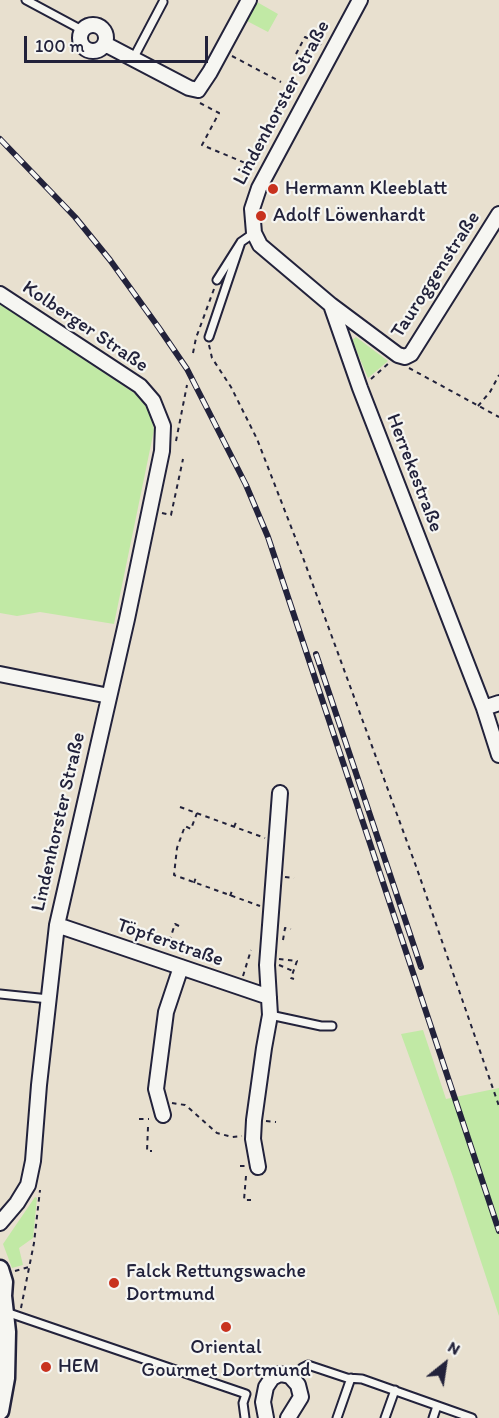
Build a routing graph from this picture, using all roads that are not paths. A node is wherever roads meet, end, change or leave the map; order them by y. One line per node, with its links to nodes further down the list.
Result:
1 (26, 0): 5 (lane)
2 (249, 0): 7 (street)
3 (360, 0): 9 (street, Lindenhorster Straße)
4 (163, 2): 7 (lane)
5 (82, 30): 6 (street); 6 (street)
6 (105, 44): 7 (street)
7 (133, 58)
8 (499, 214): 13 (street, Tauroggenstraße)
9 (254, 233): 10 (lane); 13 (street)
10 (241, 242): 11 (lane); 14 (lane)
11 (217, 280)
12 (0, 294): 15 (street, Kolberger Straße)
13 (332, 305): 19 (street, Herrekestraße)
14 (209, 337)
15 (163, 426): 17 (street, Lindenhorster Straße)
16 (0, 674): 17 (street)
17 (110, 696): 22 (street, Lindenhorster Straße)
18 (499, 703): 19 (street)
19 (484, 708): 20 (street, Herrekestraße)
20 (499, 755)
21 (280, 793): 25 (street)
22 (57, 925): 23 (street, Töpferstraße); 26 (street, Lindenhorster Straße)
23 (181, 967): 25 (street, Töpferstraße); 29 (street)
24 (0, 994): 26 (lane)
25 (269, 997): 27 (street)
26 (49, 999): 31 (street, Lindenhorster Straße)
27 (270, 1015): 28 (lane); 30 (street)
28 (332, 1026)
29 (163, 1115)
30 (252, 1166)
31 (0, 1223)
32 (5, 1271): 33 (street)
33 (7, 1303): 38 (street); 39 (lane)
34 (351, 1378): 35 (lane); 36 (lane); 42 (lane)
35 (295, 1382): 40 (street); 41 (street)
36 (395, 1390): 37 (lane); 43 (lane)
37 (437, 1406): 44 (lane); 45 (lane)
38 (0, 1411)
39 (245, 1418)
40 (266, 1418)
41 (288, 1418)
42 (337, 1418)
43 (385, 1418)
44 (433, 1418)
45 (472, 1418)

